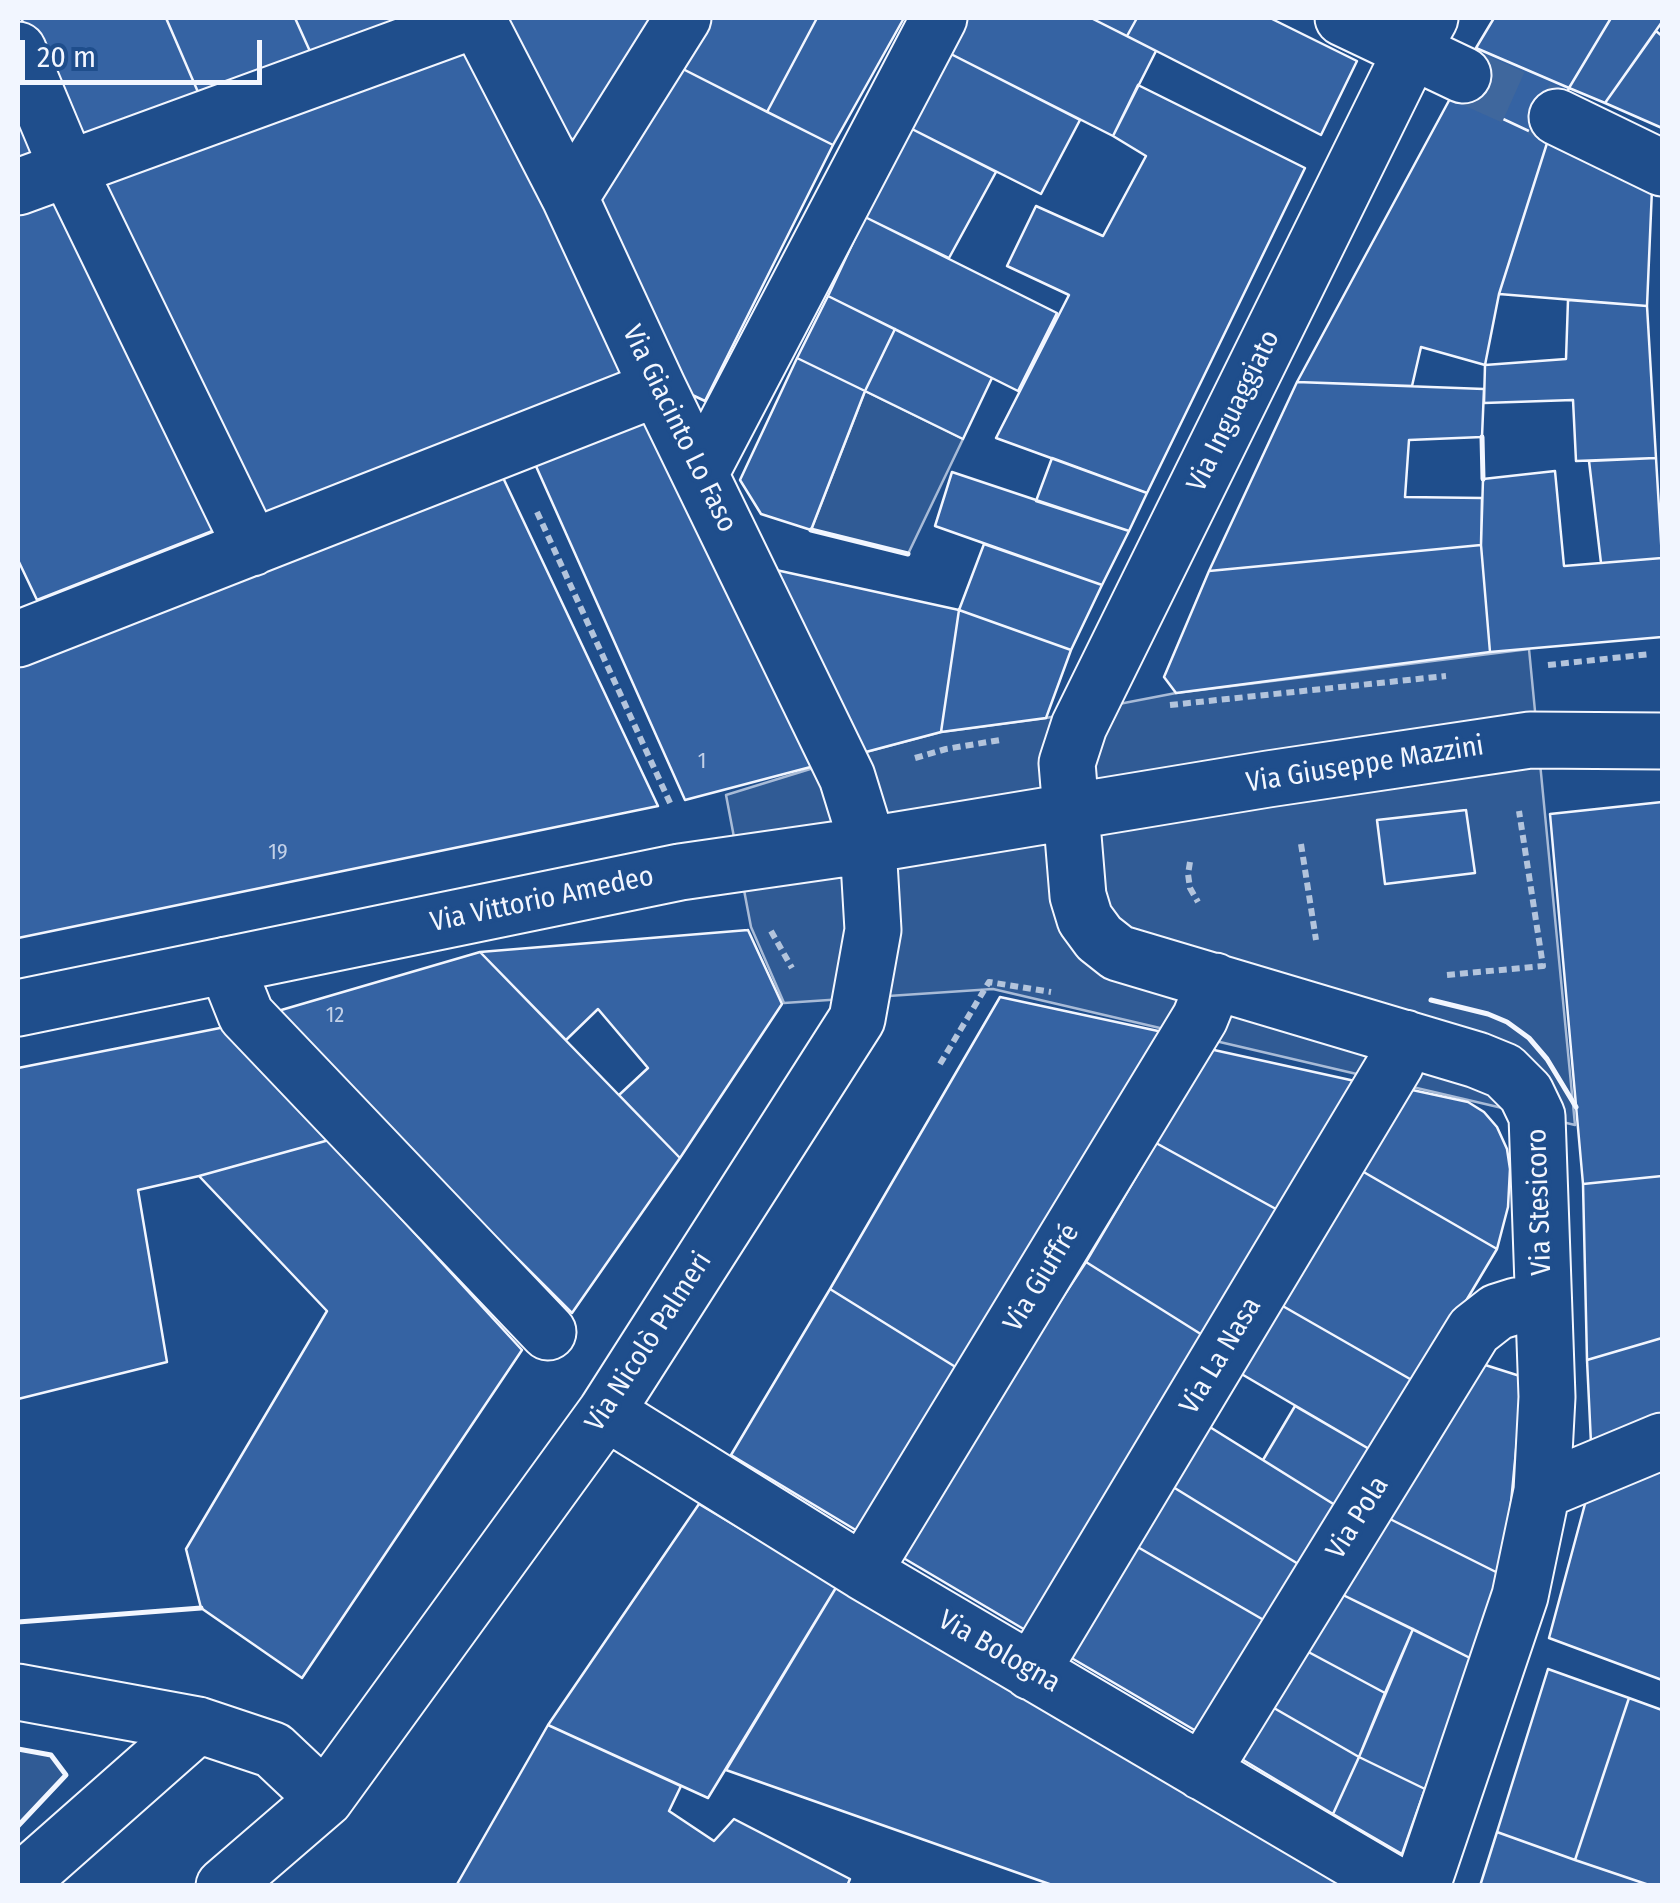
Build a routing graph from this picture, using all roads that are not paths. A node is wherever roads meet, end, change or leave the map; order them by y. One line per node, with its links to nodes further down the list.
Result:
1 (478, 18): 10 (street); 12 (street, Via Giacinto Lo Faso)
2 (682, 18): 12 (street)
3 (939, 18): 14 (street)
4 (1343, 18): 5 (street)
5 (1421, 35): 7 (street); 18 (street, Via Inguaggiato)
6 (18, 50): 10 (street)
7 (1462, 75)
8 (1557, 118): 9 (street)
9 (1662, 168)
10 (68, 169): 11 (street); 15 (street)
11 (18, 187)
12 (570, 198): 13 (street, Via Giacinto Lo Faso)
13 (658, 388): 14 (street, Via Giacinto Lo Faso); 15 (street)
14 (700, 474): 19 (street, Via Giacinto Lo Faso)
15 (252, 548): 16 (street)
16 (23, 624)
17 (1662, 742): 18 (street, Via Giuseppe Mazzini)
18 (1069, 812): 19 (street, Via Vittorio Amedeo); 21 (street, Via Stesicoro)
19 (868, 845): 20 (street, Via Vittorio Amedeo); 26 (street, Via Nicolò Palmeri)
20 (226, 965): 22 (street, Via Vittorio Amedeo); 25 (street)
21 (1215, 981): 23 (street, Via Stesicoro); 29 (street, Via Giuffré)
22 (18, 1008)
23 (1405, 1038): 24 (street, Via Stesicoro); 30 (street, Via La Nasa)
24 (1544, 1302): 28 (street, Via Stesicoro); 33 (street, Via Pola)
25 (548, 1332)
26 (606, 1412): 29 (street, Via Bologna); 34 (street, Via Nicolò Palmeri)
27 (1662, 1442): 28 (street)
28 (1542, 1490): 38 (street, Via Stesicoro)
29 (862, 1572): 30 (street, Via Bologna)
30 (1031, 1672): 33 (street, Via Bologna)
31 (18, 1692): 32 (street)
32 (198, 1725): 34 (street); 35 (street)
33 (1202, 1772): 37 (street, Via Bologna)
34 (325, 1799): 36 (street, Via Nicolò Palmeri)
35 (18, 1884)
36 (224, 1886)
37 (1396, 1886)
38 (1422, 1886)

